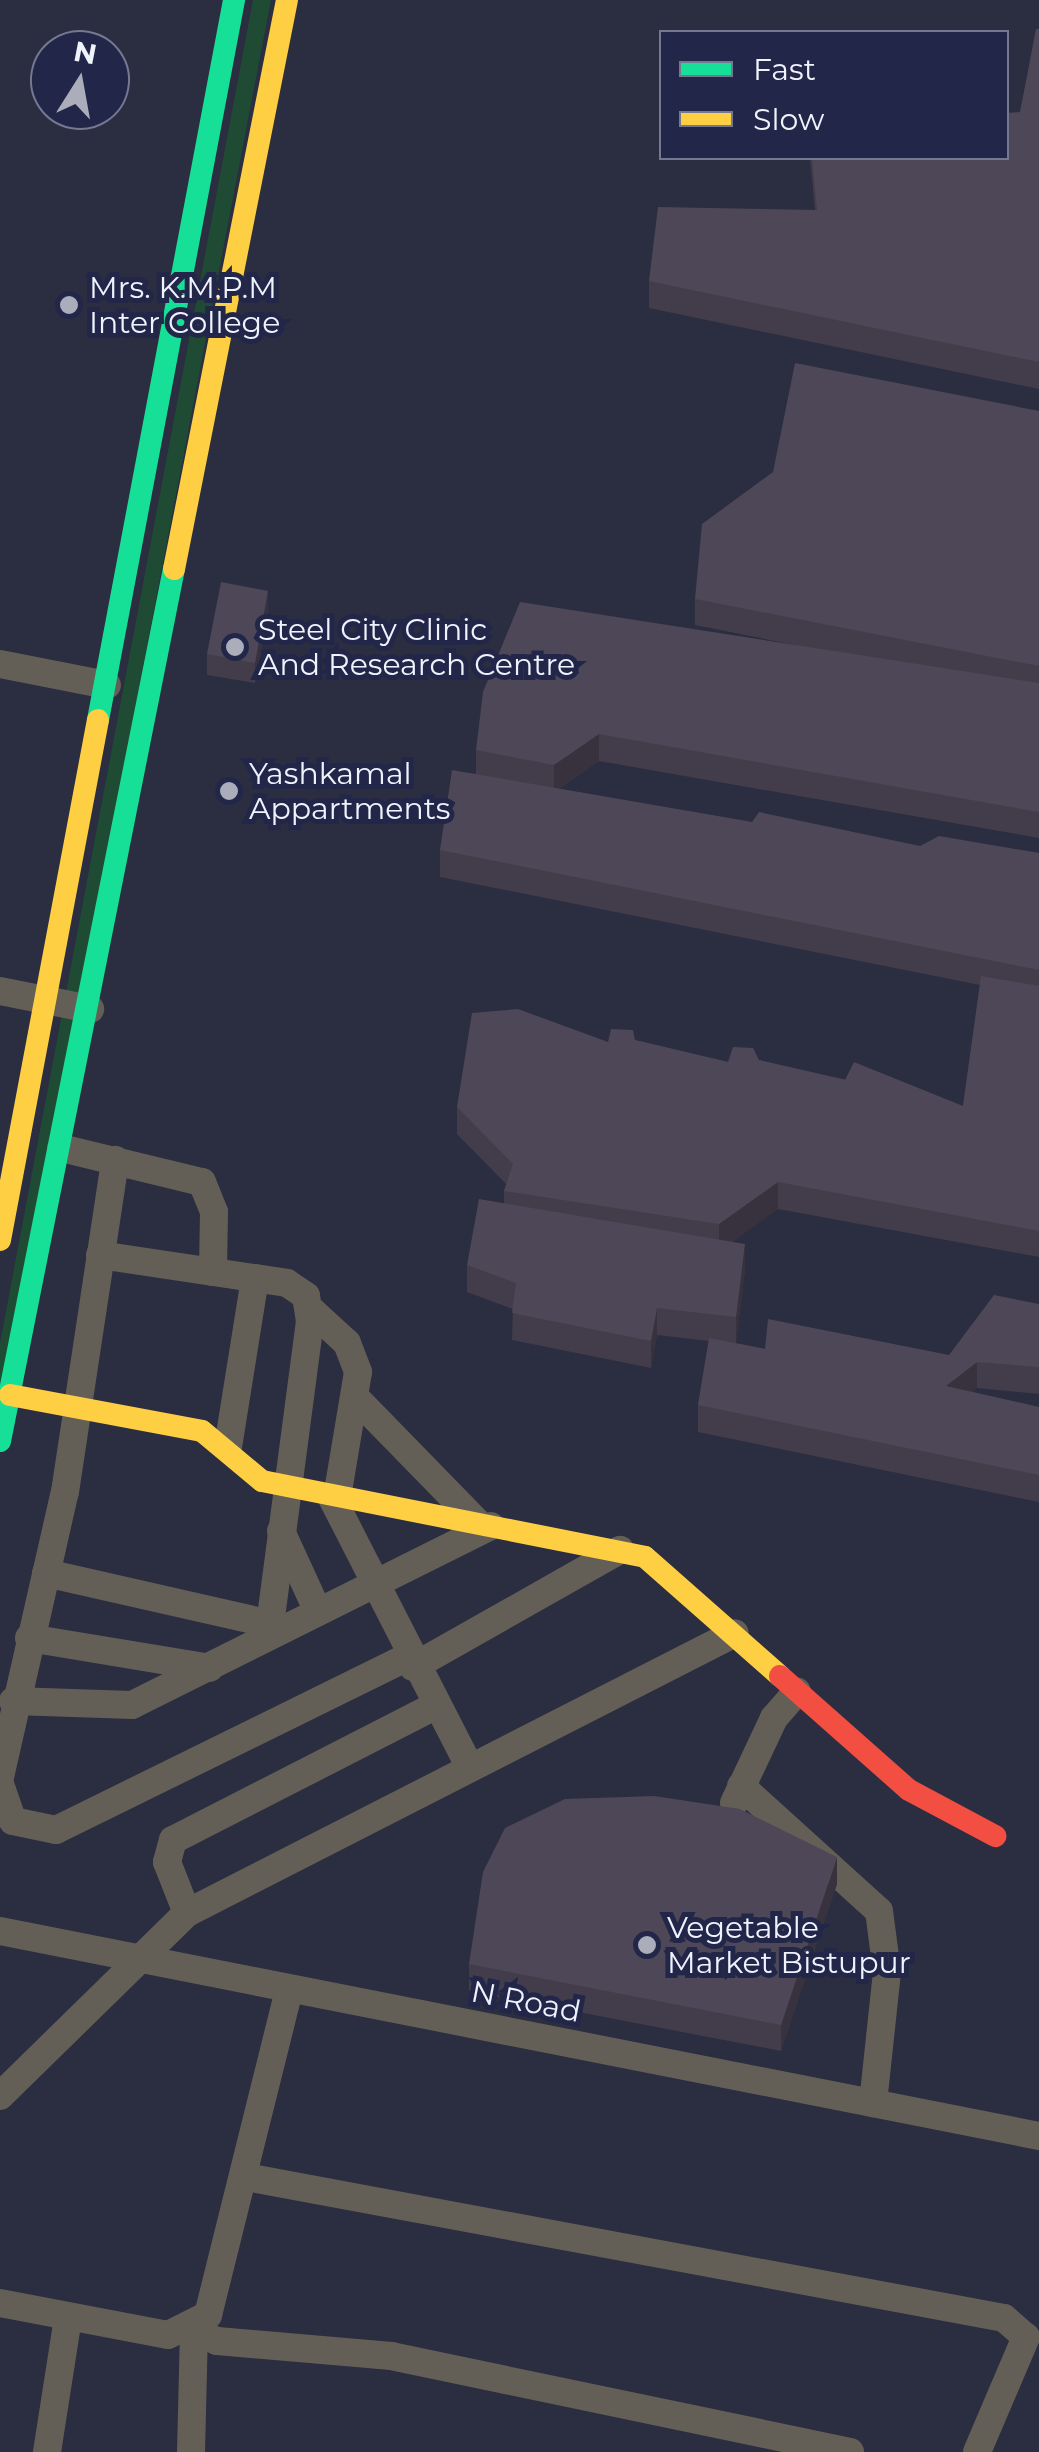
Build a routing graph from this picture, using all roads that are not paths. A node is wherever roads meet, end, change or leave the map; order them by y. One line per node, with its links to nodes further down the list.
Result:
1 (234, 0): 4 (street)
2 (287, 0): 7 (street)
3 (0, 664): 4 (street)
4 (108, 684): 6 (street)
5 (0, 991): 6 (street)
6 (45, 998): 7 (street); 9 (street)
7 (90, 1009): 8 (street)
8 (61, 1148): 10 (street); 16 (street)
9 (8, 1158): 11 (street)
10 (115, 1160): 12 (street); 13 (street)
11 (0, 1240)
12 (100, 1255): 13 (street); 18 (street)
13 (213, 1272): 14 (street)
14 (254, 1278): 15 (street); 20 (street)
15 (310, 1308): 17 (street); 21 (street)
16 (10, 1396): 18 (street); 19 (street)
17 (355, 1397): 22 (street); 23 (street)
18 (72, 1407): 20 (street); 26 (street)
19 (0, 1441)
20 (228, 1448): 21 (street)
21 (284, 1486): 22 (street); 24 (street)
22 (334, 1496): 23 (street); 27 (street)
23 (484, 1524): 25 (street); 27 (street)
24 (280, 1530): 28 (street); 29 (street)
25 (620, 1550): 30 (street); 32 (street)
26 (46, 1573): 29 (street); 31 (street)
27 (371, 1585): 28 (street); 32 (street)
28 (318, 1612): 29 (street)
29 (279, 1626): 33 (street)
30 (735, 1633): 34 (street); 37 (street)
31 (30, 1638): 33 (street); 35 (street)
32 (410, 1662): 36 (street); 38 (street)
33 (210, 1668): 35 (street)
34 (797, 1692): 39 (street); 41 (street)
35 (14, 1701): 38 (street)
36 (435, 1706): 37 (street); 42 (street)
37 (470, 1768): 42 (street)
38 (0, 1781)
39 (741, 1786): 40 (street); 47 (street)
40 (724, 1829)
41 (995, 1836)
42 (188, 1913): 44 (street)
43 (0, 1931): 44 (street, N Road)
44 (139, 1962): 45 (street, N Road); 46 (street)
45 (289, 1989): 47 (street, N Road); 49 (street)
46 (0, 2096)
47 (873, 2104): 48 (street, N Road)
48 (1039, 2136)
49 (246, 2177): 52 (street); 56 (street)
50 (0, 2303): 51 (street)
51 (68, 2318): 52 (street); 53 (street)
52 (194, 2330): 54 (street); 55 (street)
53 (47, 2452)
54 (191, 2452)
55 (850, 2452)
56 (976, 2452)

